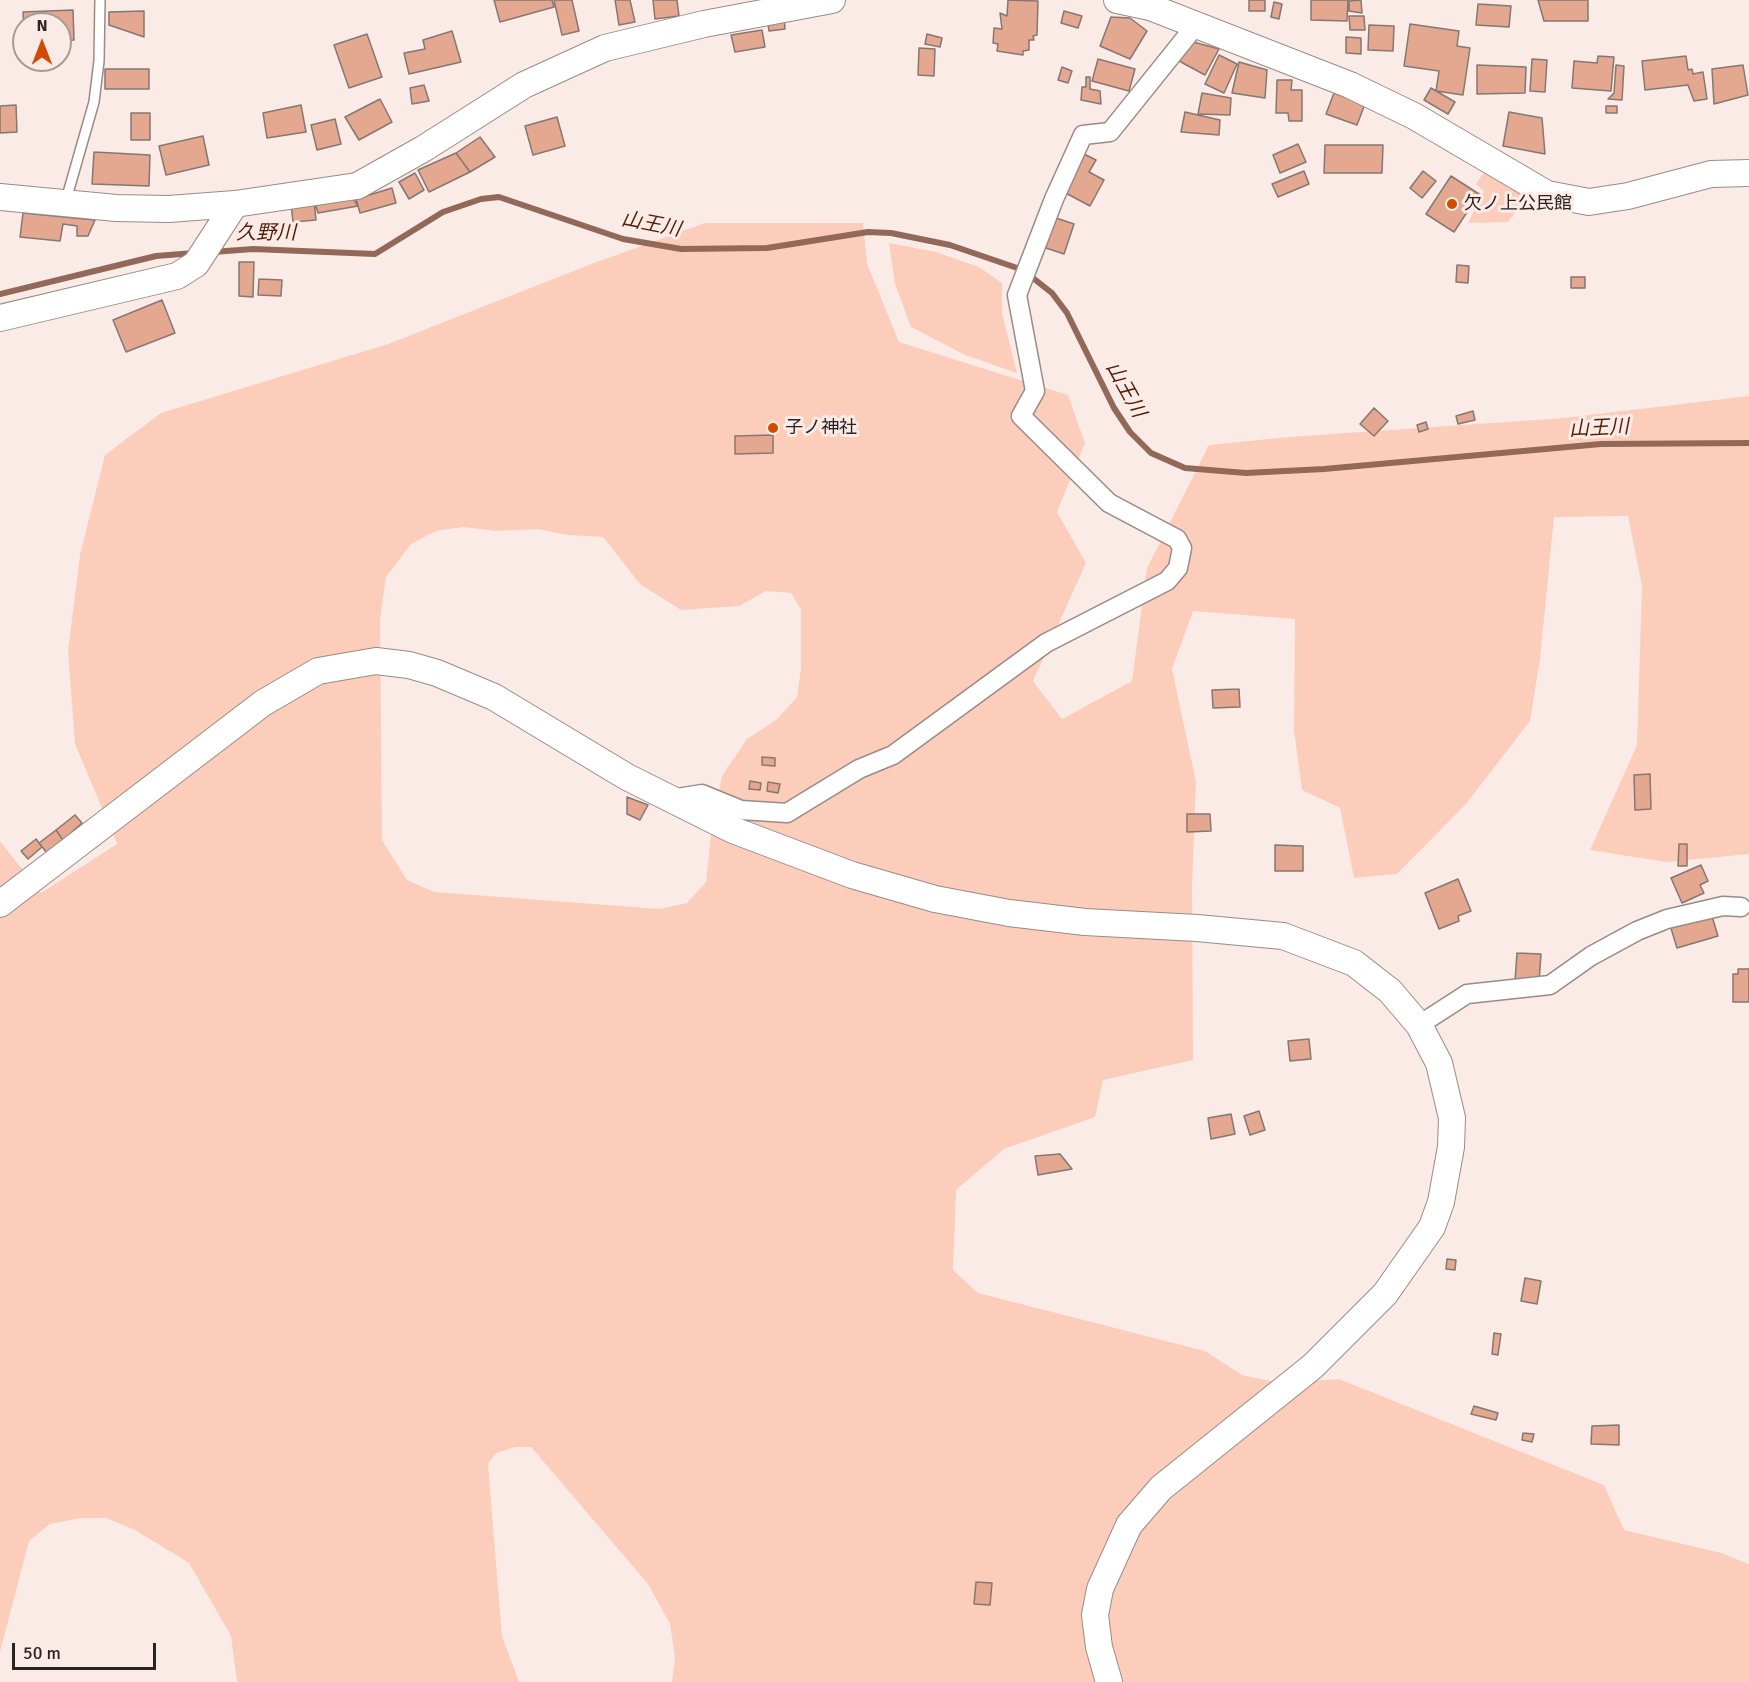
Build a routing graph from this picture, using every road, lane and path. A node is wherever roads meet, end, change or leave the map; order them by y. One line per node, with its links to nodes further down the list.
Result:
1 (100, 0): 7 (lane)
2 (832, 0): 8 (street)
3 (1117, 0): 4 (street)
4 (1196, 25): 5 (street); 10 (street)
5 (1749, 173)
6 (0, 197): 7 (street)
7 (65, 204): 8 (street)
8 (235, 204): 9 (street)
9 (0, 318)
10 (671, 800): 11 (street); 13 (street)
11 (0, 904)
12 (1741, 908): 13 (street)
13 (1419, 1025): 14 (street)
14 (1109, 1682)

